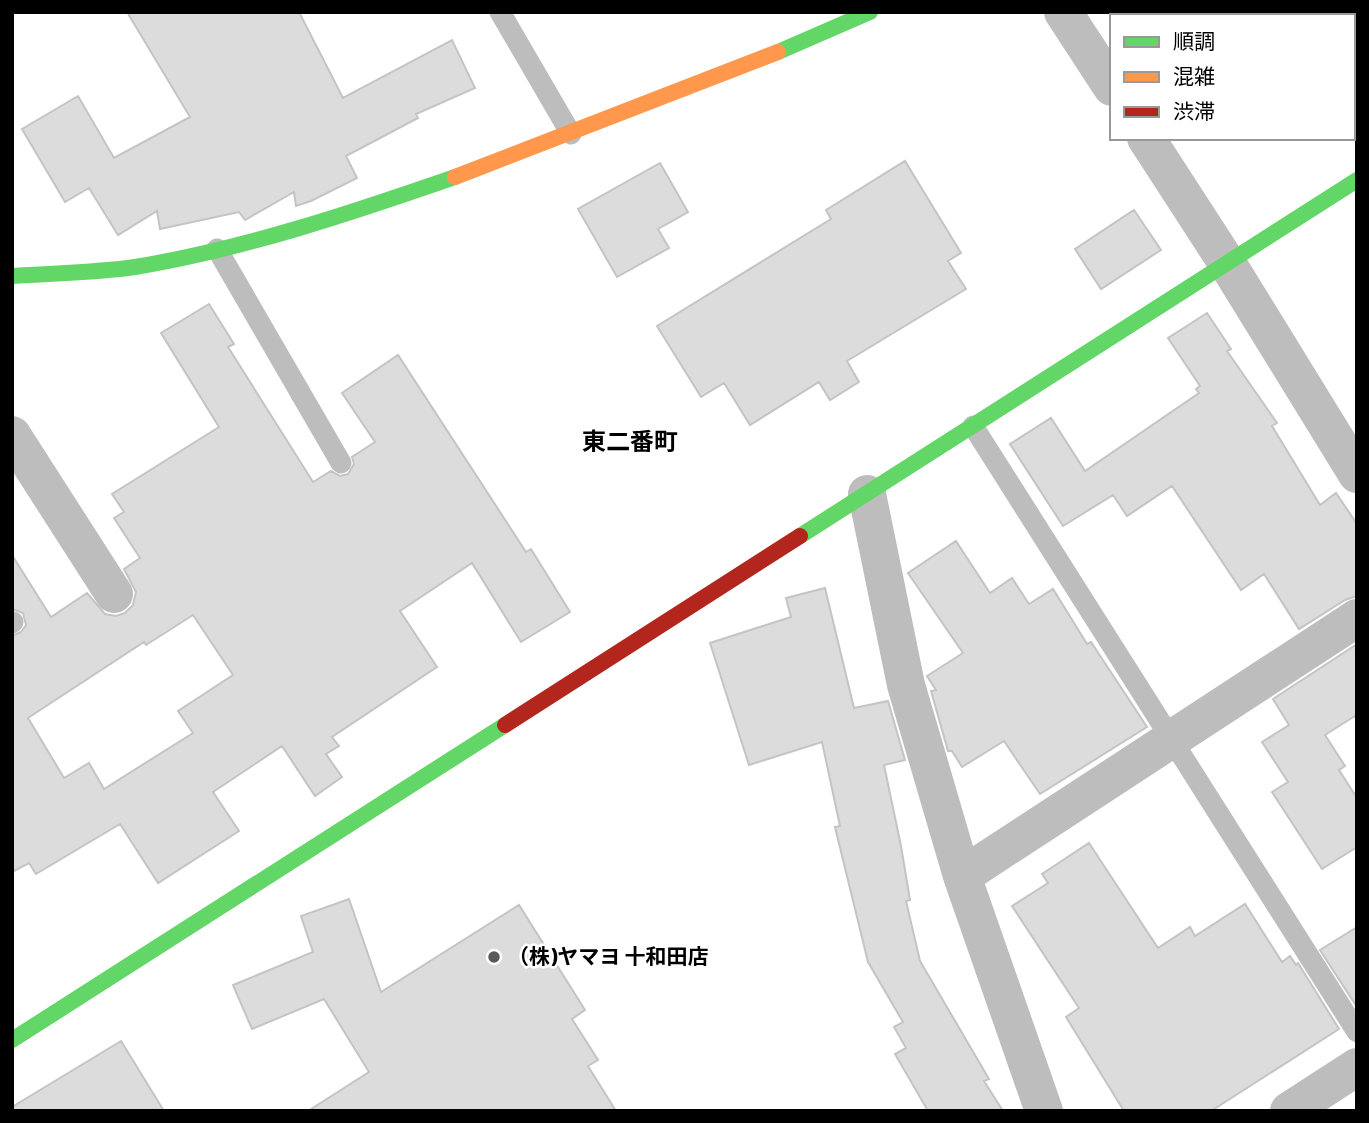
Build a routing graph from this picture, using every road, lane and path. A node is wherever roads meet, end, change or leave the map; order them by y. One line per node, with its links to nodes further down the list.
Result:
1 (500, 12): 5 (lane)
2 (870, 12): 5 (street)
3 (1063, 12): 4 (street)
4 (1110, 83)
5 (571, 134): 8 (street)
6 (1147, 140): 9 (street)
7 (1357, 180): 9 (street)
8 (217, 249): 10 (street); 13 (lane)
9 (1227, 262): 11 (street); 14 (street)
10 (12, 276)
11 (973, 426): 15 (street); 18 (lane)
12 (12, 435): 16 (street)
13 (341, 463)
14 (1357, 474)
15 (867, 494): 19 (street); 21 (street)
16 (114, 594)
17 (1357, 618): 18 (street)
18 (1171, 739): 19 (street); 20 (lane)
19 (962, 876): 23 (street)
20 (1357, 1032)
21 (12, 1040)
22 (1357, 1067): 24 (street)
23 (1044, 1111)
24 (1289, 1111)

